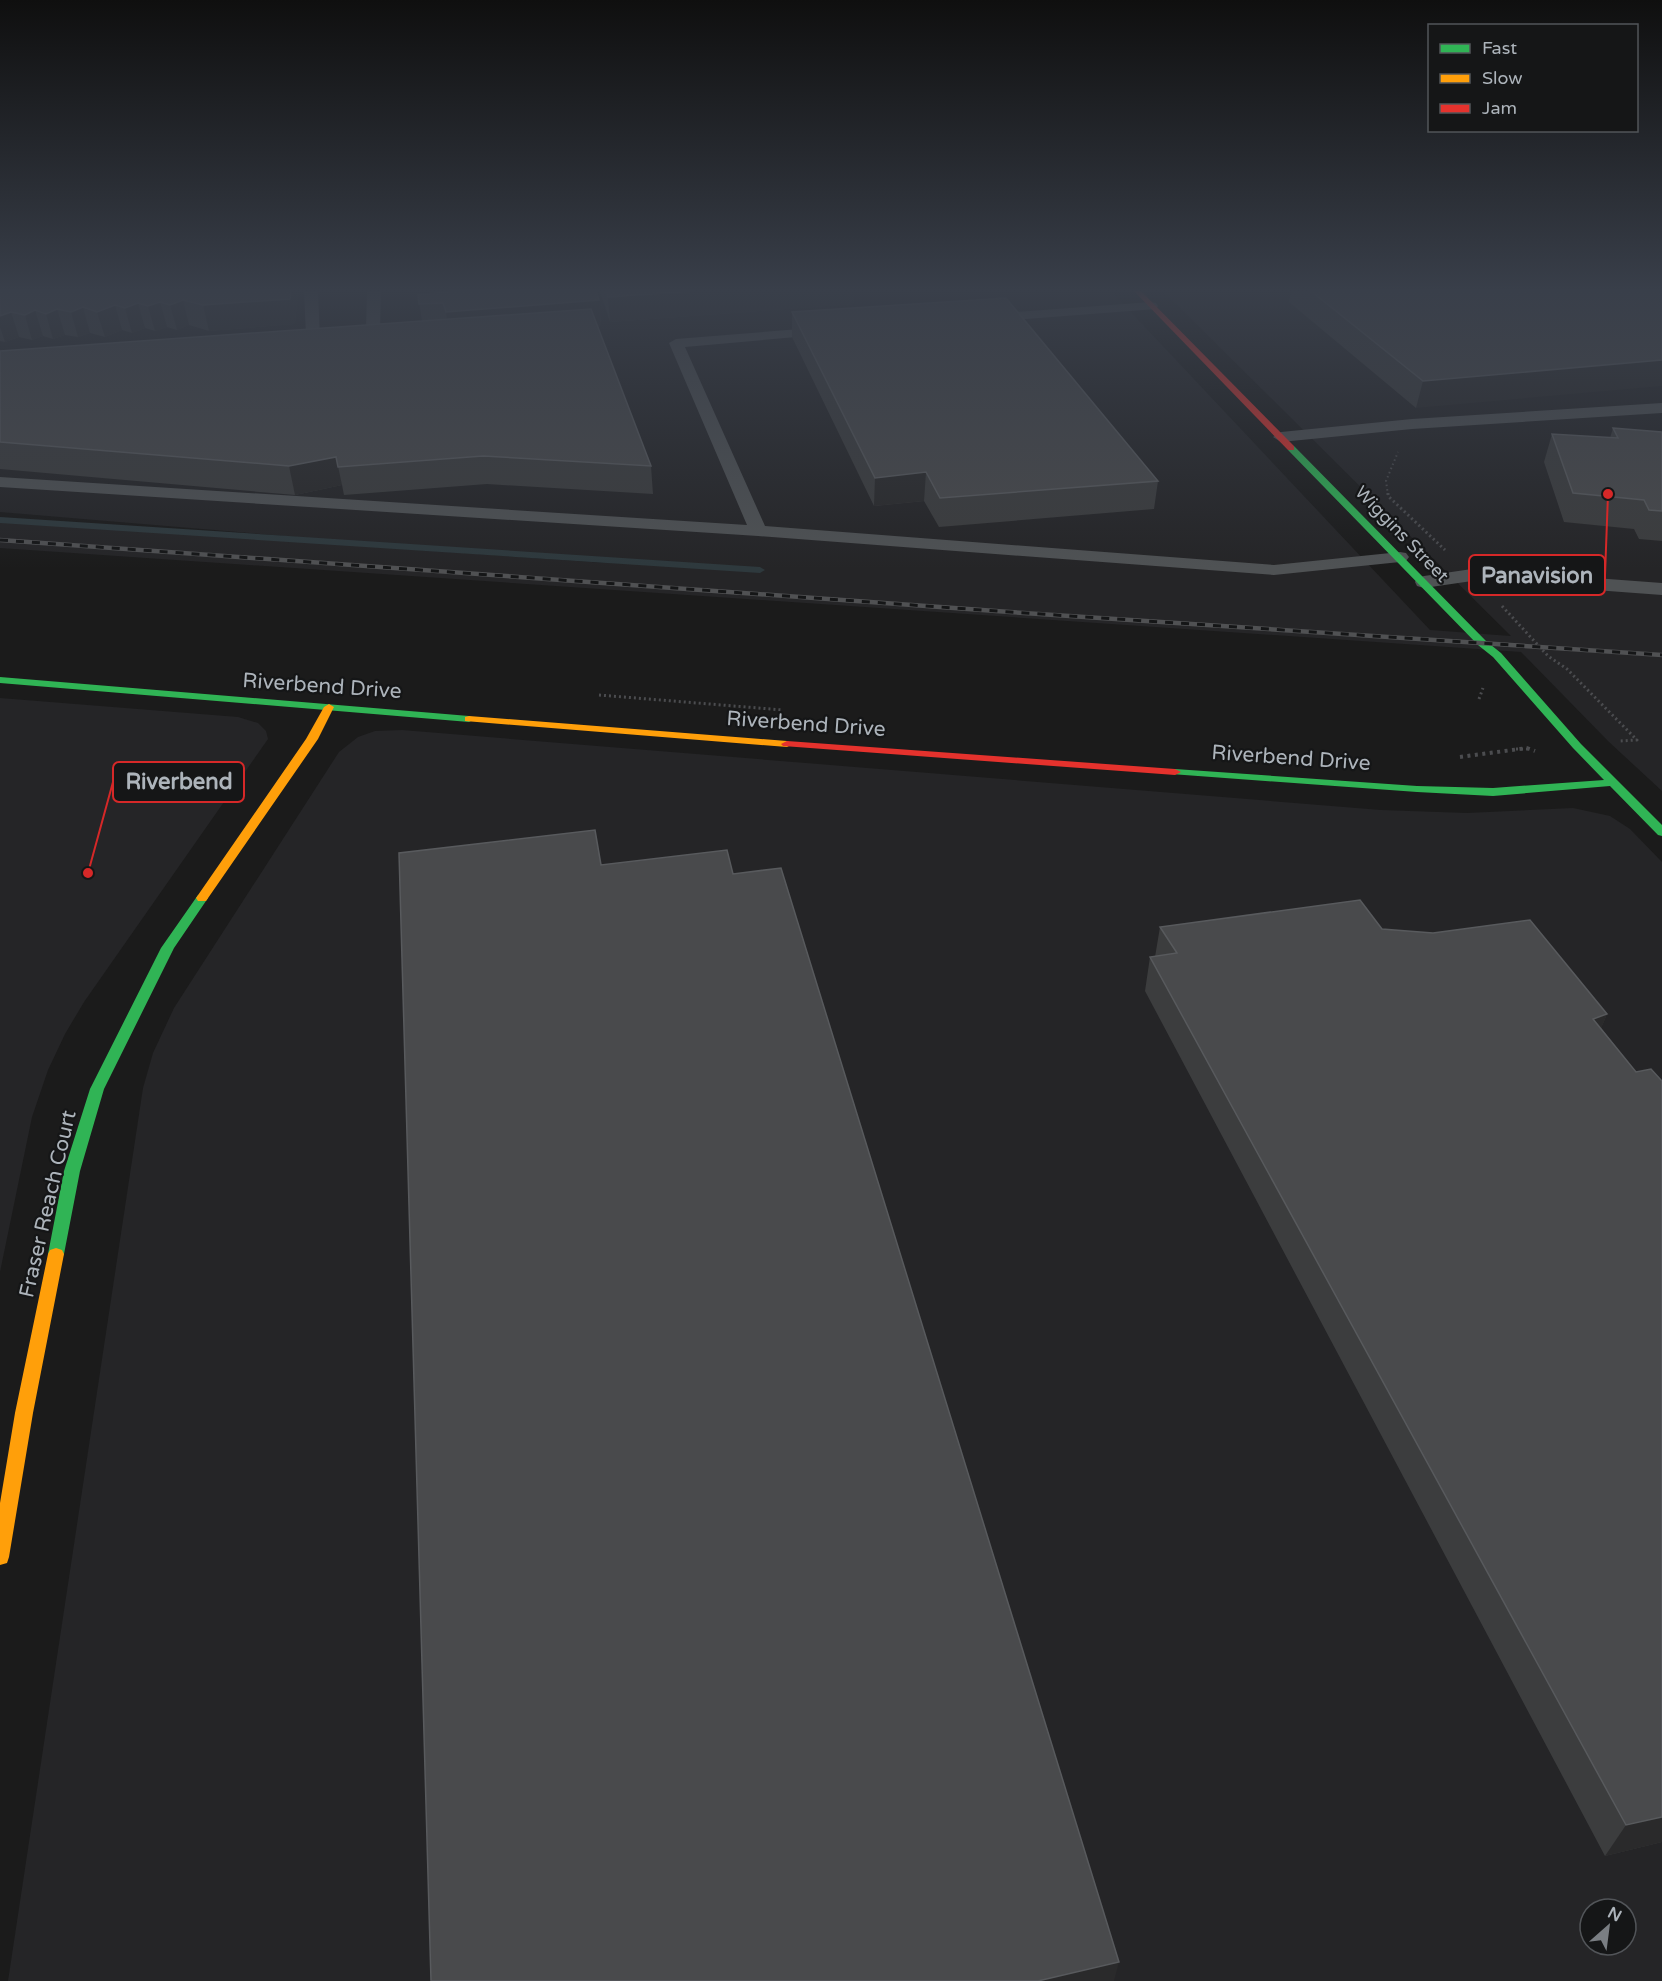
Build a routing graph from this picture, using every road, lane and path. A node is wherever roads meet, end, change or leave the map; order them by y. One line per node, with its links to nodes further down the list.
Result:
1 (694, 383): 7 (lane)
2 (1228, 383): 4 (street, Wiggins Street)
3 (1662, 408): 4 (lane)
4 (1281, 437): 8 (street, Wiggins Street)
5 (1400, 446): 9 (path)
6 (0, 482): 7 (lane)
7 (758, 531): 8 (lane)
8 (1400, 557): 10 (street, Wiggins Street)
9 (1472, 575): 10 (lane); 11 (lane); 16 (path)
10 (1424, 582): 19 (street, Wiggins Street)
11 (1662, 589)
12 (0, 680): 14 (street, Riverbend Drive)
13 (597, 695): 15 (path)
14 (329, 707): 19 (street, Riverbend Drive); 21 (street, Fraser Reach Court)
15 (788, 710)
16 (1618, 741)
17 (1539, 752): 18 (path)
18 (1457, 757)
19 (1610, 783): 20 (street, Wiggins Street)
20 (1662, 832)
21 (0, 1557)

